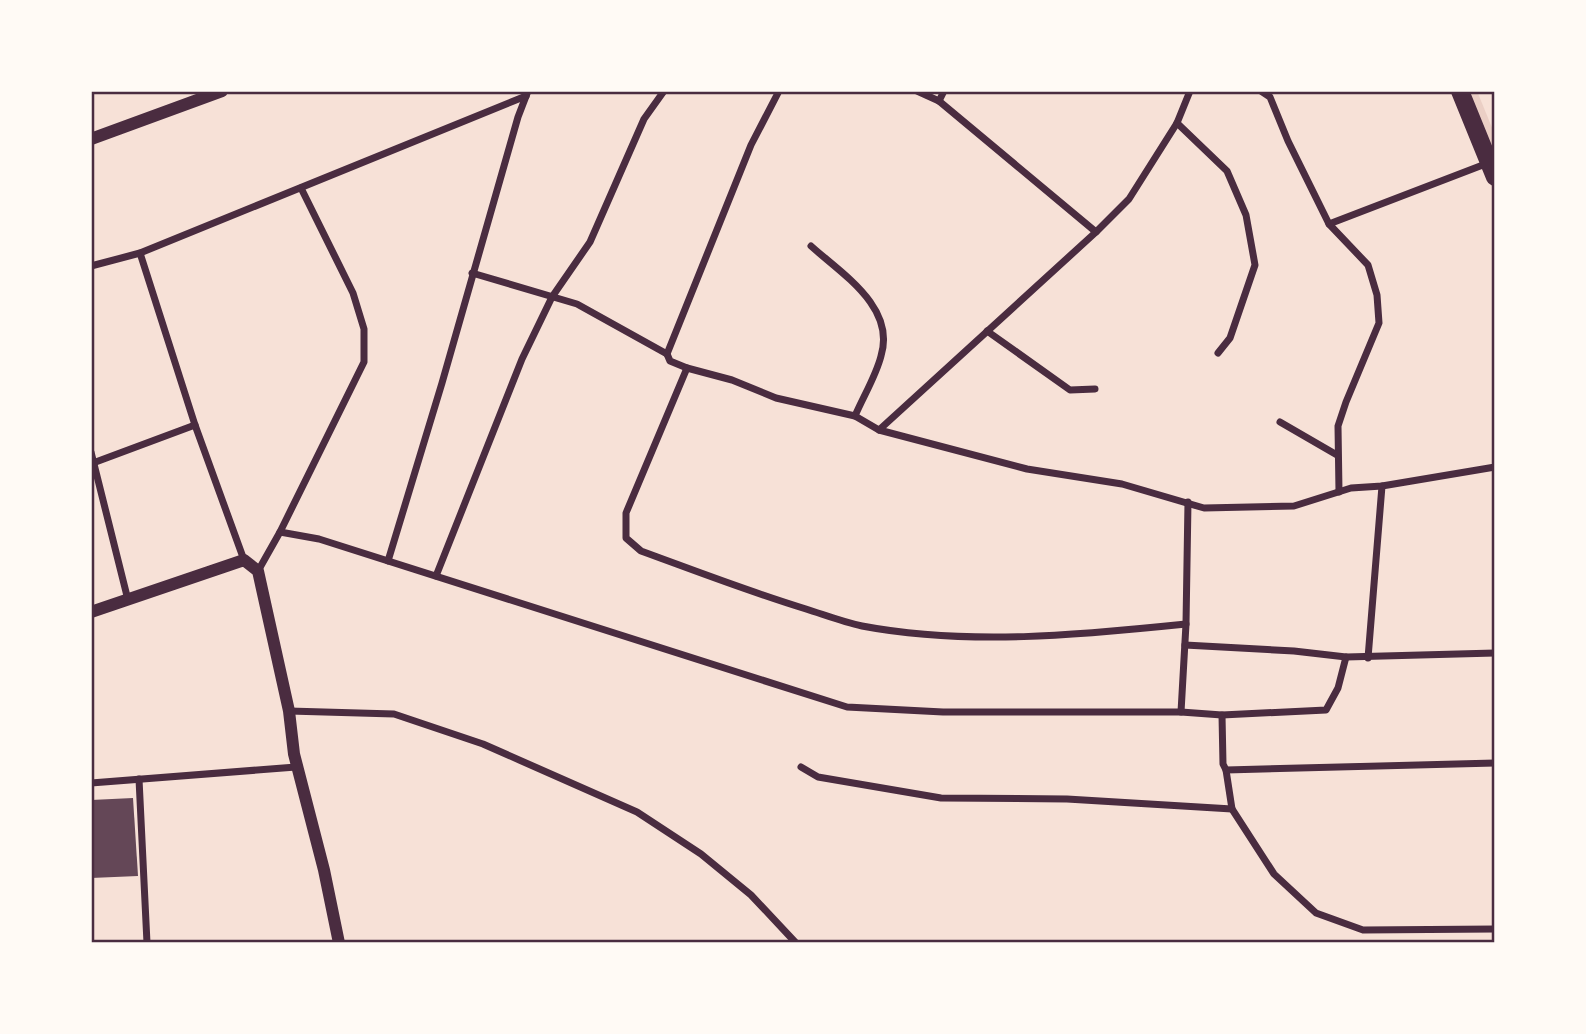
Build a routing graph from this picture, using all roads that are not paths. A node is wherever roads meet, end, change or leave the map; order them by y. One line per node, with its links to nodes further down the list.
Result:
1 (222, 91): 13 (street)
2 (664, 91): 22 (street)
3 (779, 91): 25 (street)
4 (917, 91): 11 (street)
5 (944, 91): 11 (street)
6 (1190, 91): 12 (street)
7 (1261, 91): 10 (street)
8 (1460, 91): 14 (main road)
9 (527, 93): 15 (street); 21 (street)
10 (1271, 94): 16 (street)
11 (939, 101): 17 (street)
12 (1177, 123): 17 (street); 24 (street)
13 (91, 139)
14 (1492, 169): 16 (street)
15 (301, 188): 19 (street); 39 (street)
16 (1329, 224): 33 (street)
17 (1096, 232): 23 (street)
18 (811, 246): 28 (street)
19 (140, 253): 20 (street); 30 (street)
20 (91, 266)
21 (472, 273): 22 (street); 41 (street)
22 (552, 297): 25 (street); 43 (street)
23 (987, 331): 27 (street); 31 (street)
24 (1218, 353)
25 (667, 354): 26 (street)
26 (687, 369): 28 (street); 46 (street)
27 (1095, 389)
28 (855, 416): 31 (street)
29 (1280, 422): 33 (street)
30 (195, 425): 34 (street); 40 (street)
31 (879, 430): 38 (street)
32 (91, 452): 34 (street)
33 (1338, 455): 37 (street)
34 (93, 463): 44 (street)
35 (1495, 467): 36 (street)
36 (1382, 486): 37 (street); 50 (street)
37 (1339, 492): 38 (street)
38 (1188, 502): 46 (street)
39 (280, 532): 41 (street); 42 (street)
40 (244, 560): 42 (street); 44 (street)
41 (388, 561): 43 (street)
42 (258, 571): 51 (street)
43 (436, 576): 52 (street)
44 (128, 600): 45 (street)
45 (91, 612)
46 (1186, 624): 47 (street)
47 (1185, 645): 49 (street); 52 (street)
48 (1495, 653): 50 (street)
49 (1346, 657): 50 (street); 53 (street)
50 (1368, 658)
51 (289, 711): 55 (street); 64 (street)
52 (1181, 712): 53 (street)
53 (1222, 715): 57 (street)
54 (1495, 763): 57 (street)
55 (296, 767): 58 (street); 63 (street)
56 (802, 767): 60 (street)
57 (1226, 770): 60 (street)
58 (139, 779): 59 (street); 62 (street)
59 (91, 783)
60 (1232, 809): 61 (street)
61 (1495, 929)
62 (148, 943)
63 (340, 943)
64 (796, 943)

